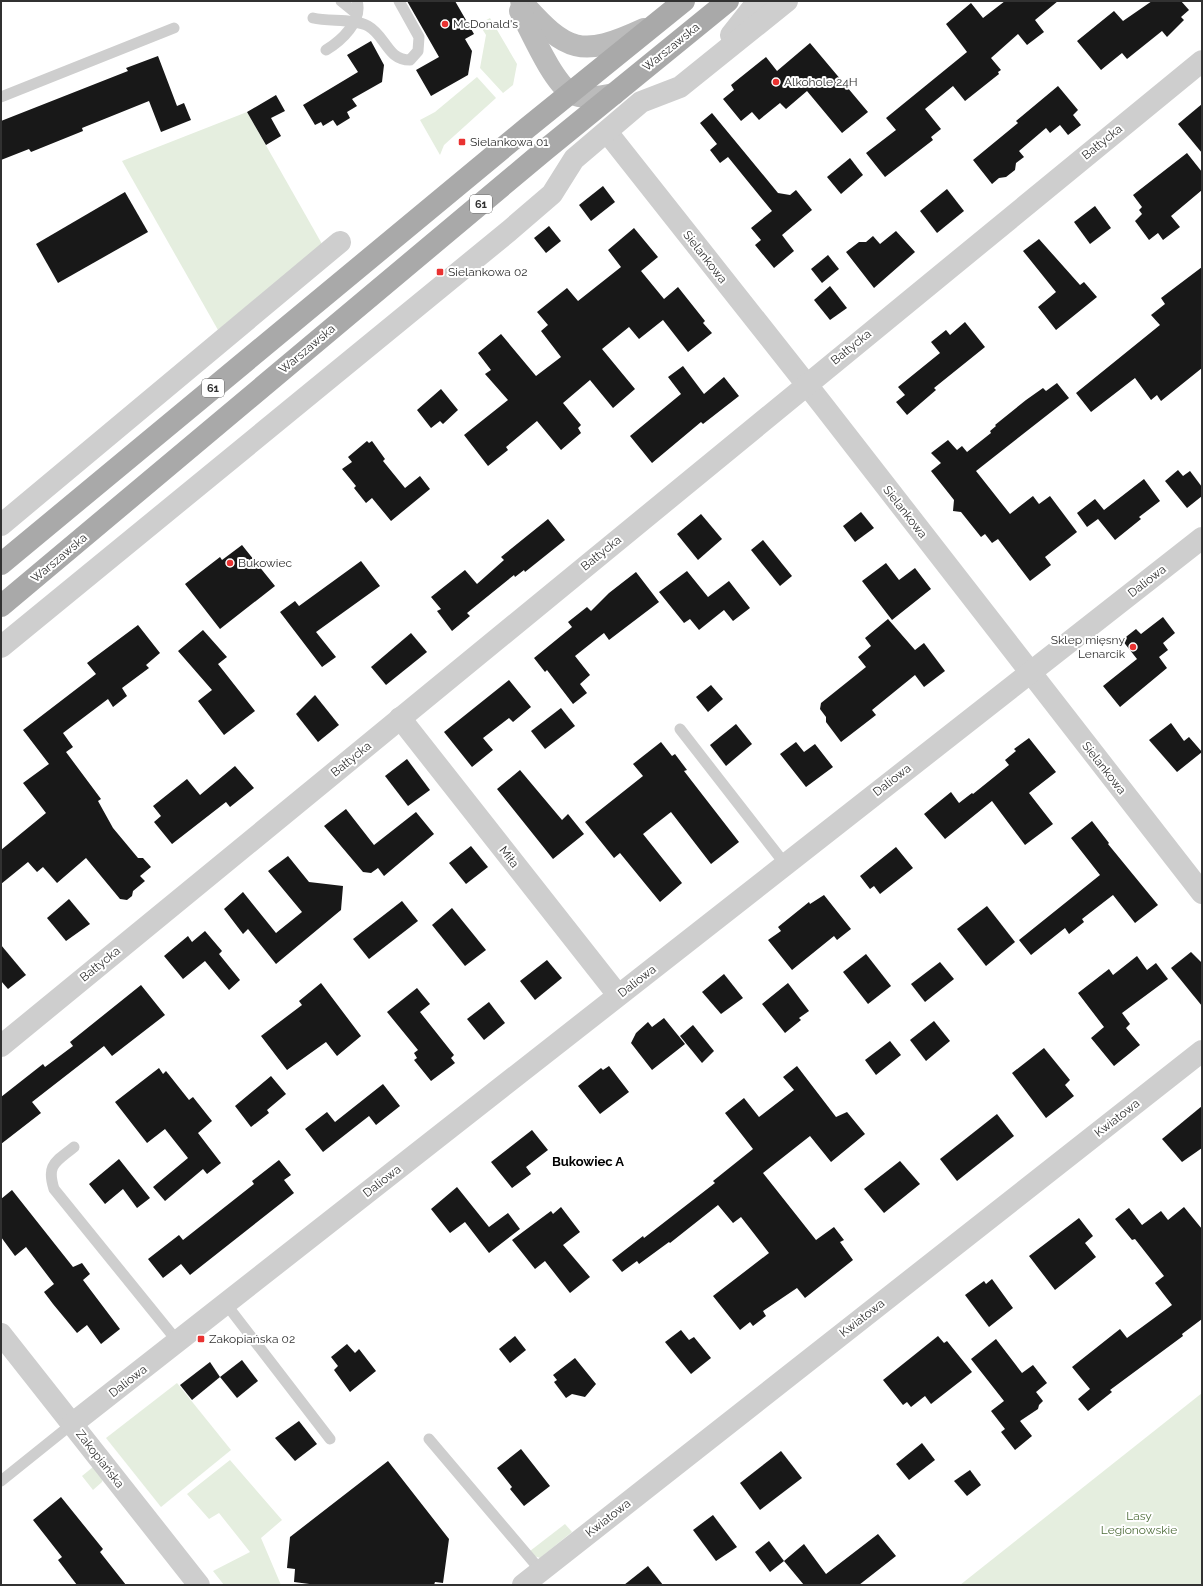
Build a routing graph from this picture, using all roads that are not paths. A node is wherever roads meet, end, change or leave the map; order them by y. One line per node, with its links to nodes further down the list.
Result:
1 (341, 1): 11 (lane)
2 (357, 1): 11 (lane)
3 (399, 1): 11 (lane)
4 (514, 1): 17 (street)
5 (521, 1): 12 (street)
6 (684, 1): 12 (main road, 61)
7 (728, 1): 18 (main road, Warszawska / 61)
8 (758, 1): 16 (street)
9 (787, 1): 16 (street)
10 (313, 18): 11 (lane)
11 (355, 18): 14 (lane)
12 (656, 24): 17 (main road, 61)
13 (174, 28): 19 (lane)
14 (326, 50)
15 (1202, 61): 22 (street, Bałtycka)
16 (706, 68): 20 (street)
17 (571, 93): 18 (street, Warszawska); 25 (main road, 61)
18 (614, 94): 26 (main road, Warszawska / 61)
19 (1, 97)
20 (607, 132): 22 (street, Sielankowa); 27 (street)
21 (340, 242): 23 (street)
22 (806, 385): 28 (street, Sielankowa); 29 (street, Bałtycka)
23 (6, 515)
24 (1202, 538): 28 (street, Daliowa)
25 (1, 564)
26 (1, 606)
27 (1, 647)
28 (1030, 672): 31 (street, Daliowa); 32 (street, Sielankowa)
29 (400, 718): 33 (street, Miła); 34 (street, Bałtycka)
30 (680, 729): 31 (lane)
31 (785, 864): 33 (street, Daliowa)
32 (1202, 893)
33 (618, 995): 37 (street, Daliowa)
34 (2, 1043)
35 (1202, 1051): 44 (street, Kwiatowa)
36 (74, 1147): 39 (lane)
37 (226, 1304): 39 (street, Daliowa); 41 (lane)
38 (1, 1334): 40 (street, Zakopiańska)
39 (178, 1342): 40 (street, Daliowa)
40 (72, 1424): 43 (lane); 45 (street, Zakopiańska)
41 (330, 1439)
42 (429, 1439): 44 (lane)
43 (1, 1481)
44 (541, 1571): 46 (street, Kwiatowa)
45 (199, 1585)
46 (523, 1585)

